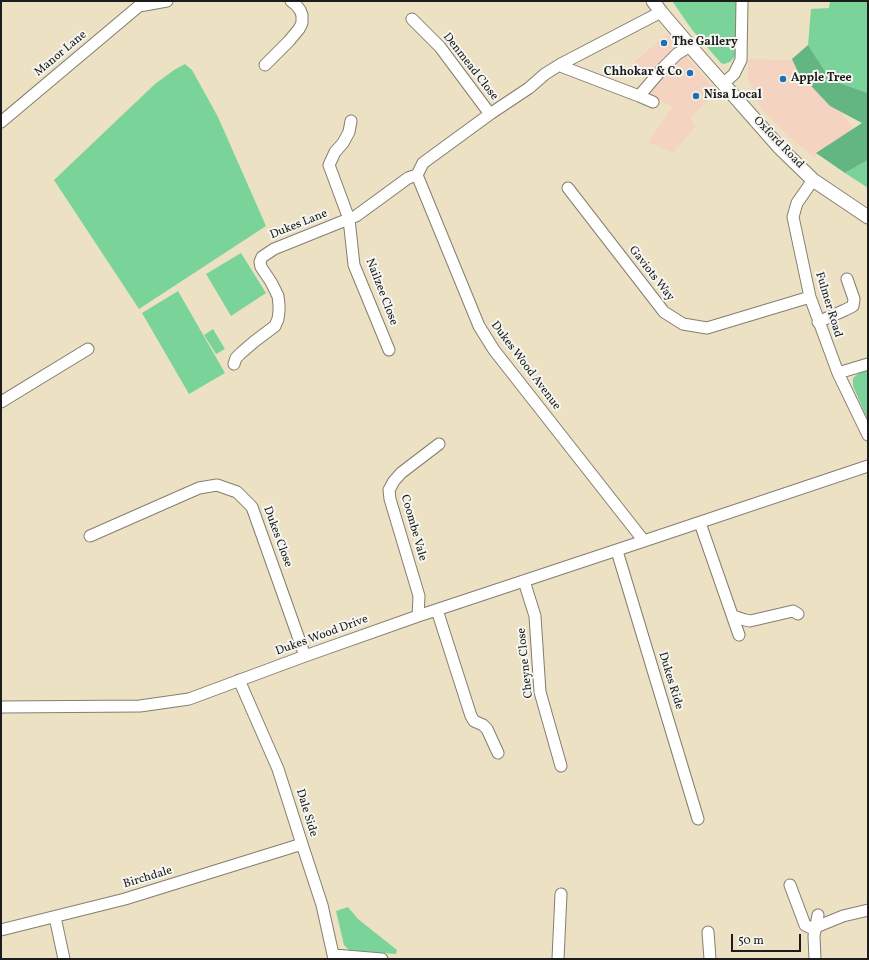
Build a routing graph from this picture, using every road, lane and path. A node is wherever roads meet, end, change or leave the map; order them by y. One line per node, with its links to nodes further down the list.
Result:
1 (167, 1): 4 (street, Manor Lane)
2 (291, 1): 9 (street)
3 (742, 1): 10 (street)
4 (141, 4): 15 (street, Manor Lane)
5 (657, 6): 7 (main road, Oxford Road); 8 (street)
6 (412, 19): 13 (street, Denmead Close)
7 (690, 46): 10 (main road, Oxford Road); 11 (street)
8 (561, 64): 11 (street); 13 (street)
9 (265, 65)
10 (723, 84): 17 (main road, Oxford Road)
11 (639, 96): 12 (street)
12 (653, 102)
13 (490, 114): 16 (street)
14 (351, 121): 20 (street, Nailzee Close)
15 (1, 122)
16 (417, 175): 20 (street, Dukes Lane); 35 (street, Dukes Wood Avenue)
17 (813, 180): 19 (main road, Oxford Road); 22 (street, Fulmer Road)
18 (568, 188): 22 (street, Gaviots Way)
19 (868, 217)
20 (349, 219): 25 (street, Nailzee Close); 26 (street, Dukes Lane)
21 (847, 279): 23 (street)
22 (810, 297): 23 (street, Fulmer Road)
23 (818, 322): 28 (street, Fulmer Road)
24 (88, 349): 29 (street)
25 (389, 350)
26 (234, 364)
27 (868, 364): 28 (street)
28 (838, 373): 30 (street, Fulmer Road)
29 (1, 402)
30 (868, 435)
31 (439, 444): 40 (street, Coombe Vale)
32 (868, 466): 33 (street)
33 (700, 523): 35 (street); 41 (street)
34 (90, 536): 43 (street, Dukes Close)
35 (644, 541): 36 (street, Dukes Wood Drive)
36 (617, 551): 37 (street, Dukes Wood Drive); 48 (street, Dukes Ride)
37 (524, 581): 38 (street, Dukes Wood Drive); 47 (street, Cheyne Close)
38 (436, 610): 40 (street, Dukes Wood Drive); 46 (street)
39 (798, 614): 41 (street)
40 (418, 616): 43 (street, Dukes Wood Drive)
41 (733, 616): 42 (street)
42 (739, 635)
43 (305, 656): 44 (street, Dukes Wood Drive)
44 (239, 680): 45 (street, Dukes Wood Drive); 49 (street, Dale Side)
45 (1, 706)
46 (498, 753)
47 (561, 766)
48 (698, 819)
49 (302, 844): 54 (street, Birchdale); 58 (street, Dale Side)
50 (790, 885): 55 (street)
51 (561, 894): 61 (street)
52 (868, 910): 55 (street)
53 (818, 915): 55 (street)
54 (55, 917): 56 (street, Birchdale); 59 (street)
55 (816, 928): 63 (street)
56 (1, 930)
57 (708, 932): 62 (street)
58 (334, 957): 60 (street)
59 (64, 959)
60 (382, 959)
61 (558, 959)
62 (710, 959)
63 (815, 959)

